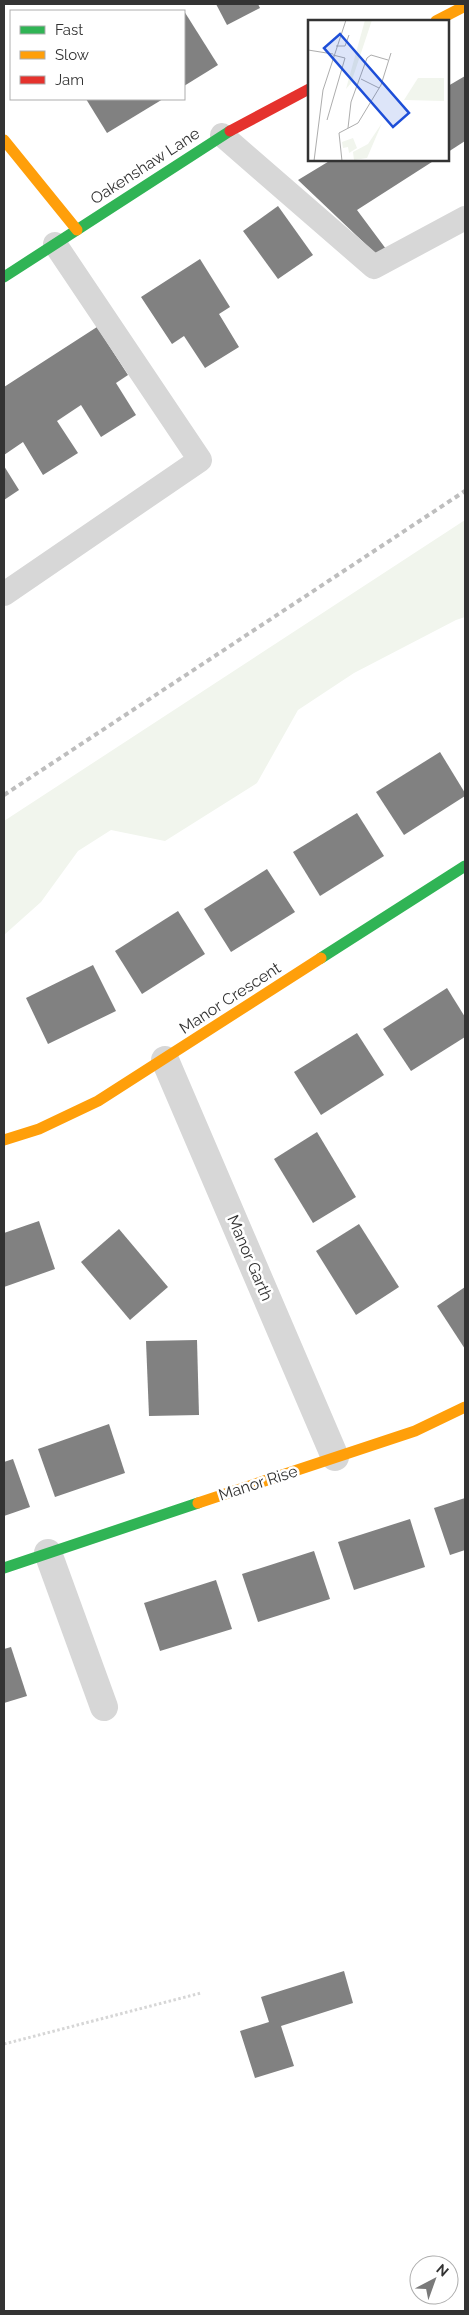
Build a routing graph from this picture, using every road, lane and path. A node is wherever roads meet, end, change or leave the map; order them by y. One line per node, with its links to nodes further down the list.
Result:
1 (465, 6): 2 (street)
2 (438, 20)
3 (308, 90): 4 (street, Oakenshaw Lane)
4 (222, 135): 6 (lane); 7 (street, Oakenshaw Lane)
5 (4, 140): 7 (street)
6 (465, 218)
7 (77, 230): 8 (street, Oakenshaw Lane)
8 (55, 244): 9 (street, Oakenshaw Lane); 10 (lane)
9 (4, 277)
10 (4, 594)
11 (465, 866): 12 (street, Manor Crescent)
12 (165, 1060): 13 (street, Manor Crescent); 15 (street, Manor Garth)
13 (4, 1140)
14 (465, 1407): 15 (street, Manor Rise)
15 (335, 1457): 16 (street, Manor Rise)
16 (48, 1553): 17 (street, Manor Rise); 18 (street)
17 (4, 1568)
18 (104, 1708)
19 (201, 1993): 20 (path)
20 (4, 2044)

